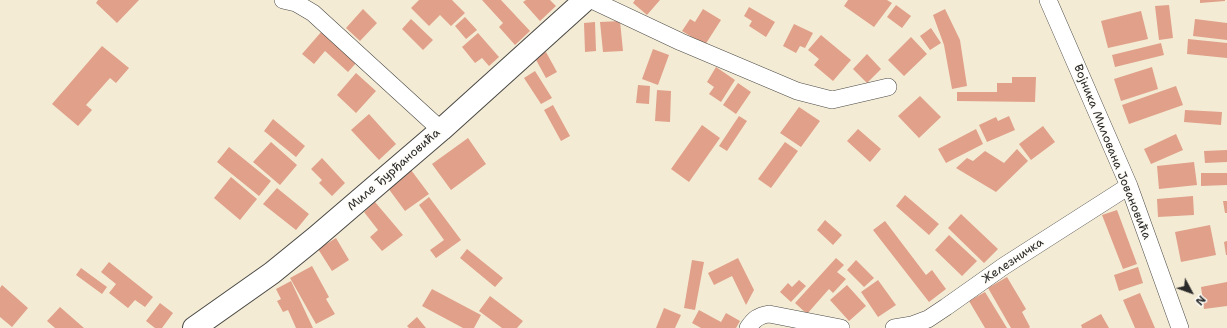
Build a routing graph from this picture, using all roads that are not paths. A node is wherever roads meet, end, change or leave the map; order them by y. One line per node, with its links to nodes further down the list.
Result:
1 (283, 0): 6 (street)
2 (586, 0): 6 (street, Миле Ђурђановића)
3 (592, 0): 5 (street)
4 (1048, 0): 7 (street, Војника Милована Јовановића)
5 (888, 87)
6 (441, 130): 8 (street, Миле Ђурђановића)
7 (1129, 186): 11 (street, Железничка); 12 (street, Војника Милована Јовановића)
8 (194, 328)
9 (748, 328): 10 (street)
10 (841, 328)
11 (894, 328)
12 (1180, 328)

